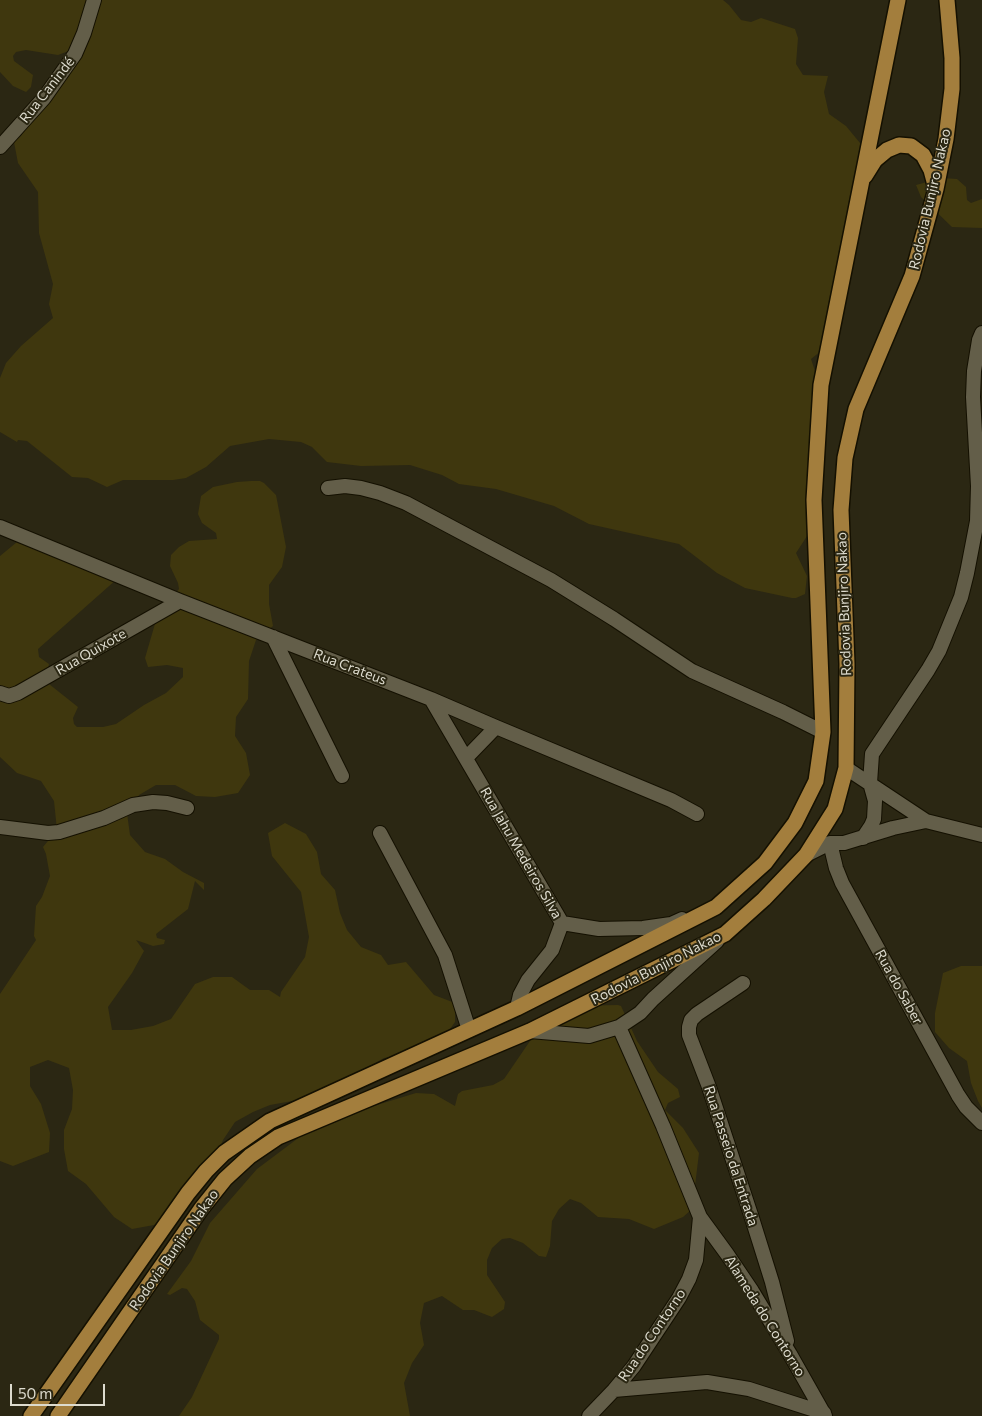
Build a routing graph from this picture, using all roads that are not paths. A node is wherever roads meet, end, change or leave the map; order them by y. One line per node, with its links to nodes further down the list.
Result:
1 (94, 0): 4 (street, Rua Canindé)
2 (898, 0): 5 (main road, Rodovia Bunjiro Nakao)
3 (947, 0): 6 (main road, Rodovia Bunjiro Nakao)
4 (0, 147)
5 (861, 182): 6 (main road); 15 (main road, Rodovia Bunjiro Nakao)
6 (936, 189): 17 (main road, Rodovia Bunjiro Nakao)
7 (982, 333): 19 (street)
8 (328, 488): 15 (street)
9 (0, 527): 10 (street, Rua Crateus)
10 (180, 601): 11 (street, Rua Crateus); 12 (street, Rua Quixote)
11 (273, 638): 13 (street, Rua Crateus); 18 (street)
12 (0, 694)
13 (431, 699): 14 (street, Rua Crateus); 16 (street, Rua Jahu Medeiros Silva)
14 (496, 727): 16 (street); 21 (street, Rua Crateus)
15 (823, 732): 29 (main road, Rodovia Bunjiro Nakao)
16 (466, 758): 30 (street, Rua Jahu Medeiros Silva)
17 (846, 768): 19 (street); 28 (main road, Rodovia Bunjiro Nakao)
18 (342, 776)
19 (870, 783): 22 (street); 26 (street)
20 (187, 808): 23 (street)
21 (697, 814)
22 (926, 821): 25 (street); 26 (street)
23 (0, 827)
24 (380, 833): 35 (street)
25 (982, 836)
26 (863, 838): 27 (street)
27 (830, 843): 28 (street); 37 (street, Rua do Saber)
28 (806, 855): 31 (main road, Rodovia Bunjiro Nakao)
29 (716, 906): 30 (street); 33 (main road, Rodovia Bunjiro Nakao)
30 (562, 923): 33 (street, Rua Jahu Medeiros Silva)
31 (725, 934): 34 (street); 36 (main road, Rodovia Bunjiro Nakao)
32 (743, 983): 39 (street, Rua Passeio da Entrada)
33 (517, 1008): 35 (main road, Rodovia Bunjiro Nakao)
34 (619, 1027): 36 (street); 38 (street)
35 (468, 1030): 42 (main road, Rodovia Bunjiro Nakao)
36 (530, 1031): 43 (main road, Rodovia Bunjiro Nakao)
37 (982, 1124)
38 (700, 1217): 39 (street, Alameda do Contorno); 40 (street, Rua do Contorno)
39 (790, 1354): 41 (street, Alameda do Contorno)
40 (614, 1390): 41 (street, Rua do Contorno); 44 (street)
41 (825, 1415)
42 (31, 1416)
43 (58, 1416)
44 (590, 1416)

